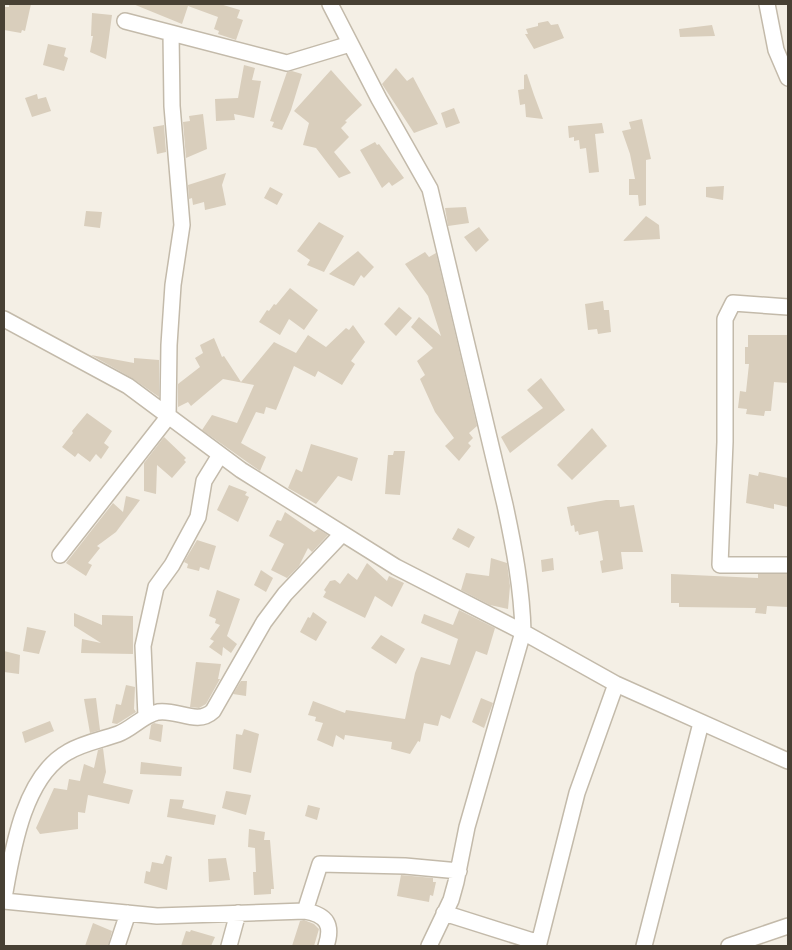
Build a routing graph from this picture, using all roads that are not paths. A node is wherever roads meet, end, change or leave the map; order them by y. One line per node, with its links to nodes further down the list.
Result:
1 (330, 4): 5 (street)
2 (767, 4): 6 (street)
3 (125, 20): 4 (street)
4 (171, 33): 5 (street); 9 (street)
5 (350, 44): 14 (street)
6 (788, 78)
7 (788, 307): 13 (street)
8 (4, 319): 9 (street)
9 (168, 417): 10 (street); 12 (street)
10 (220, 455): 11 (street); 16 (street)
11 (342, 534): 14 (street); 16 (street)
12 (60, 555)
13 (788, 565)
14 (524, 632): 15 (street); 19 (street)
15 (616, 684): 17 (street); 26 (street)
16 (146, 717): 20 (street)
17 (701, 723): 18 (street); 31 (street)
18 (788, 760)
19 (459, 871): 21 (street); 24 (street)
20 (4, 900): 22 (street)
21 (305, 910): 23 (street); 29 (street)
22 (128, 912): 23 (street); 27 (street)
23 (238, 913): 28 (street)
24 (444, 913): 26 (street); 30 (street)
25 (788, 926): 32 (street)
26 (538, 944)
27 (117, 946)
28 (229, 946)
29 (326, 946)
30 (429, 946)
31 (644, 946)
32 (729, 946)

